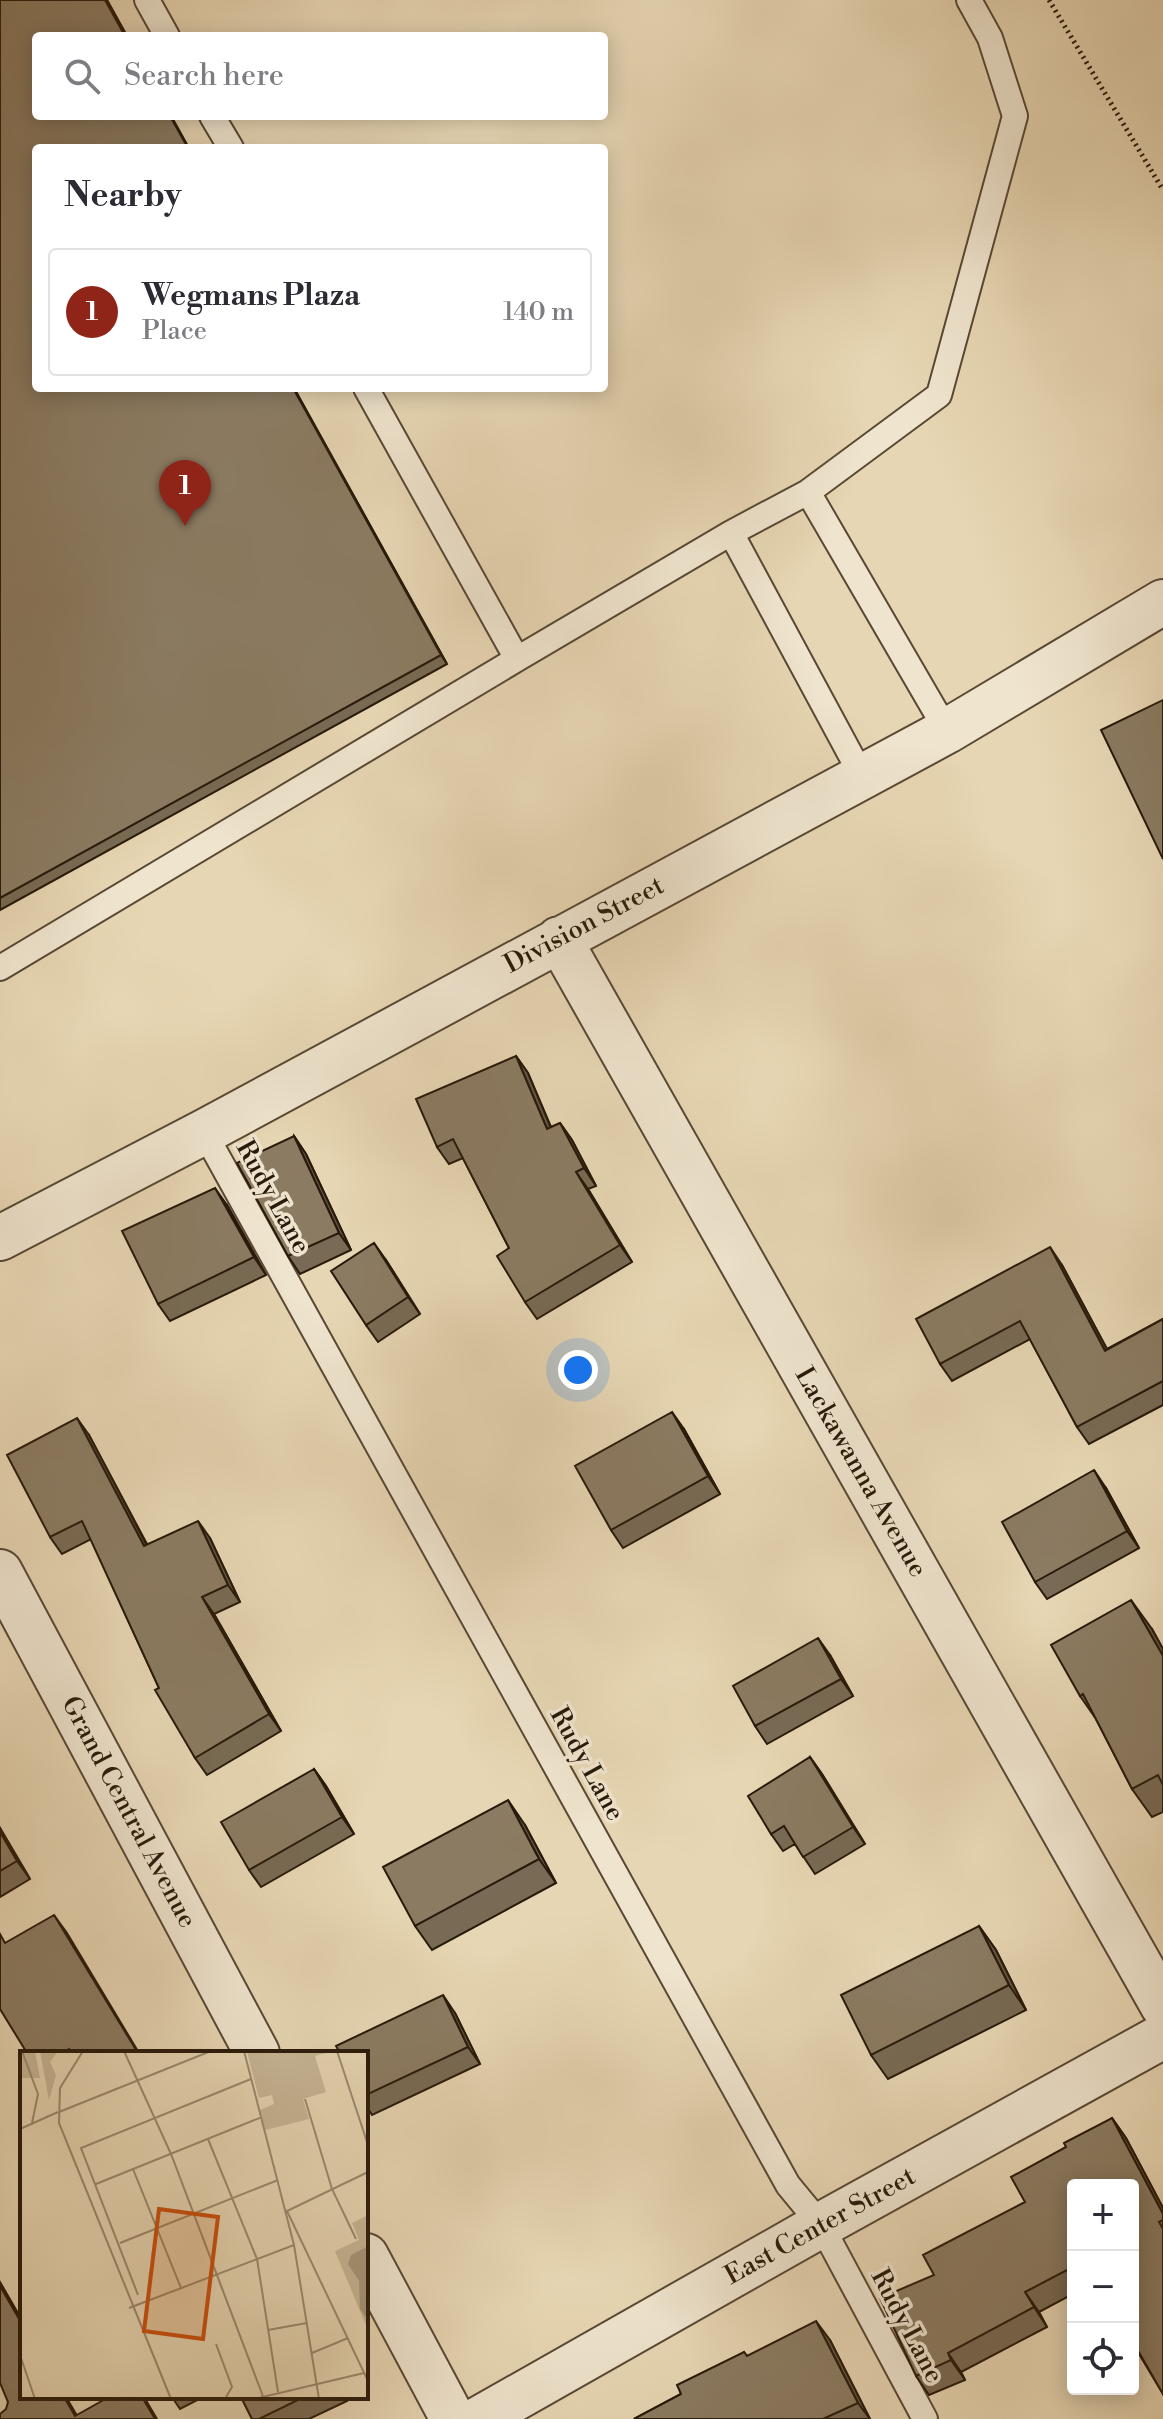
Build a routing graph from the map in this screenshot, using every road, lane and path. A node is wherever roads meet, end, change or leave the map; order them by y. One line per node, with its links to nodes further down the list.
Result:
1 (147, 0): 4 (lane)
2 (969, 0): 9 (lane)
3 (1049, 0): 7 (path)
4 (165, 32)
5 (214, 120): 6 (lane)
6 (229, 144)
7 (1163, 190)
8 (368, 392): 12 (lane)
9 (808, 492): 10 (lane); 13 (lane)
10 (731, 533): 12 (lane); 14 (lane)
11 (1163, 602): 13 (street, Division Street)
12 (517, 659): 16 (lane)
13 (947, 731): 14 (street, Division Street)
14 (862, 776): 15 (street, Division Street)
15 (559, 939): 17 (street, Division Street); 20 (street, Lackawanna Avenue)
16 (0, 968)
17 (204, 1132): 18 (street, Division Street); 23 (lane, Rudy Lane)
18 (0, 1238)
19 (0, 1572): 22 (street, Grand Central Avenue)
20 (1163, 2006)
21 (1163, 2036): 23 (street, East Center Street)
22 (256, 2051)
23 (821, 2225): 26 (street, East Center Street); 27 (lane, Rudy Lane)
24 (368, 2260): 25 (street)
25 (453, 2419)
26 (479, 2419)
27 (925, 2419)

